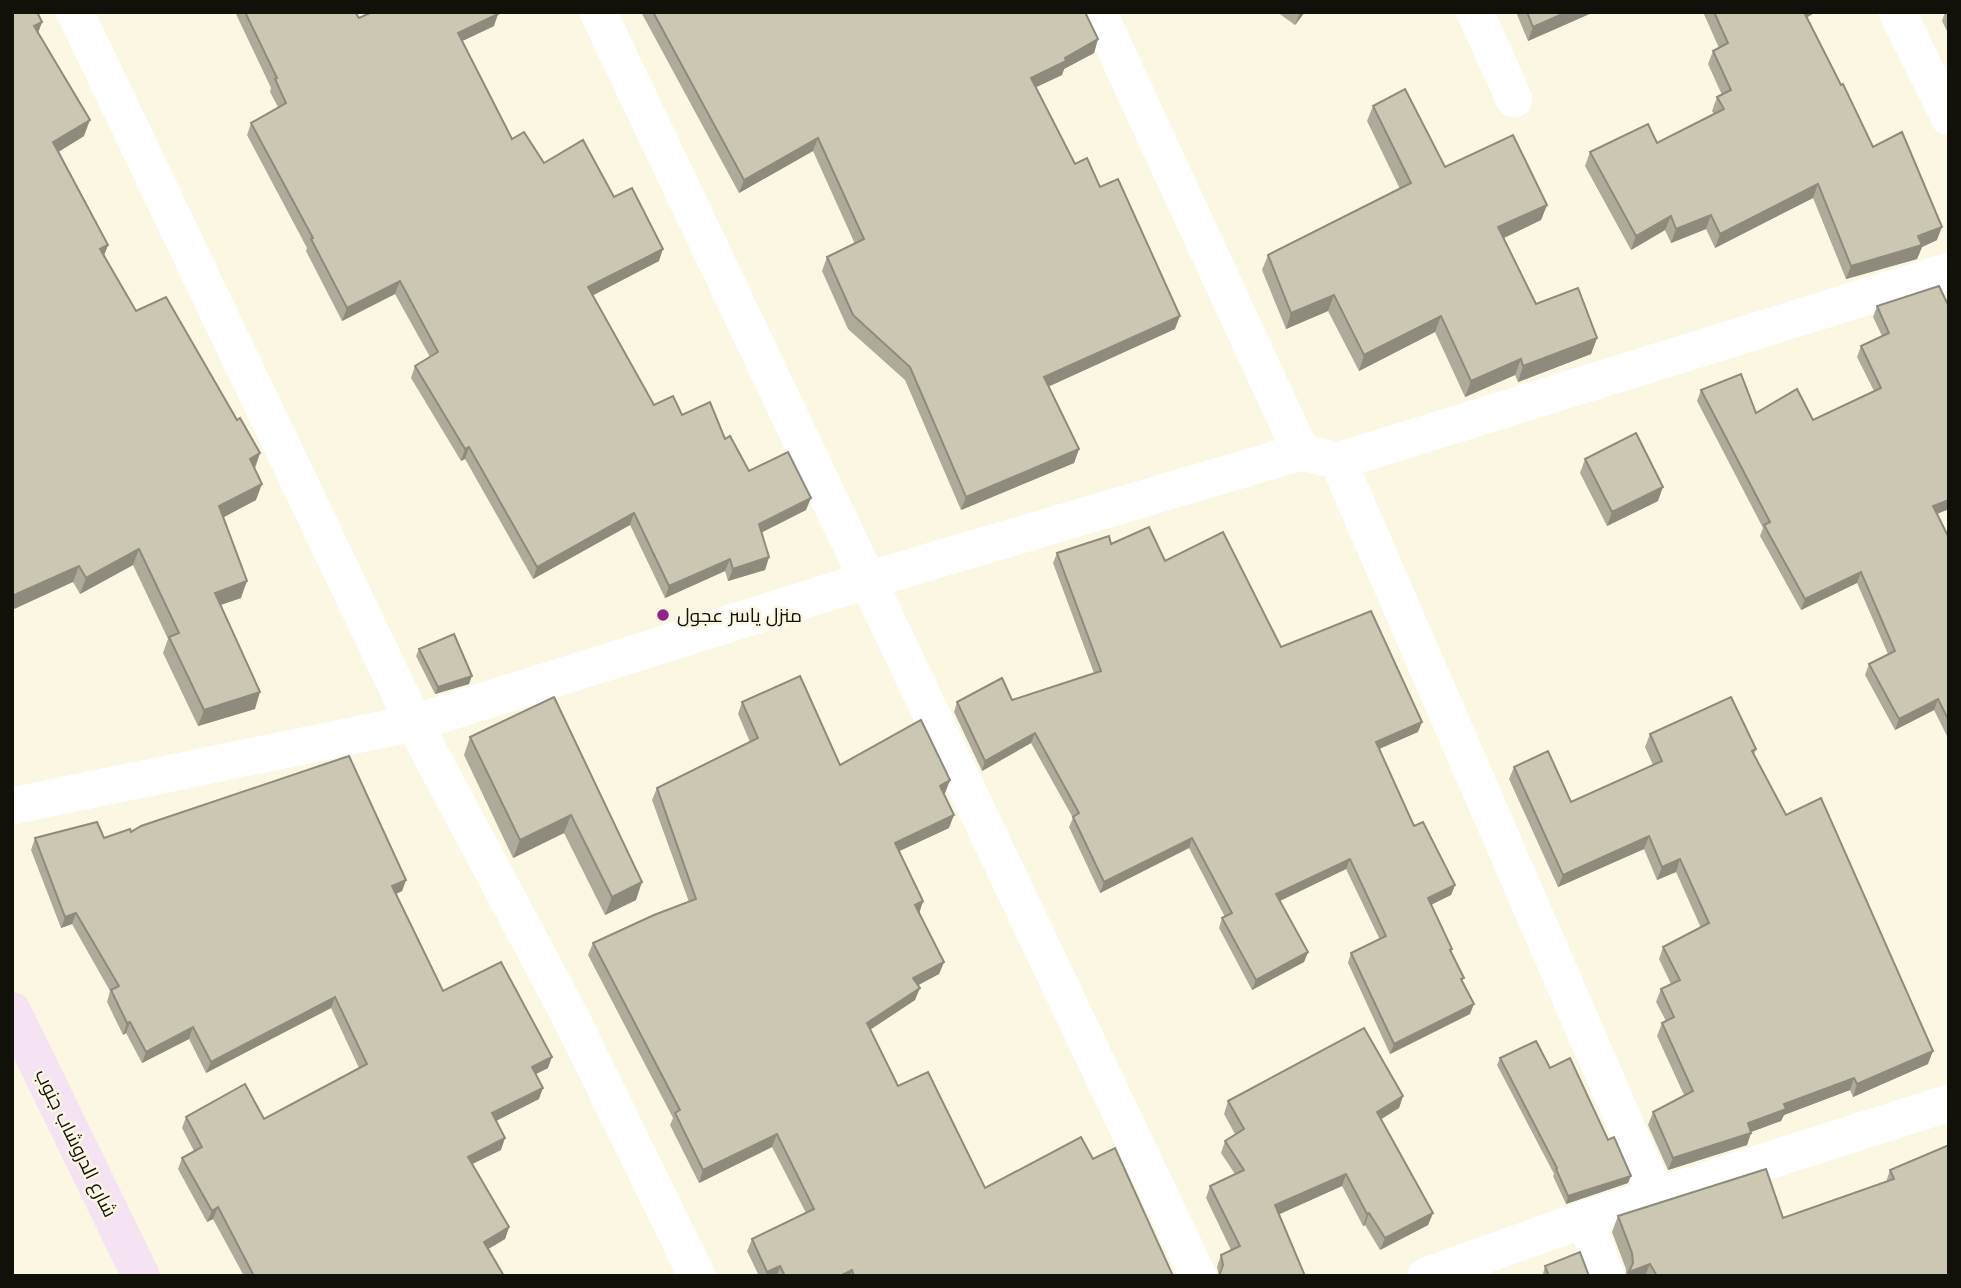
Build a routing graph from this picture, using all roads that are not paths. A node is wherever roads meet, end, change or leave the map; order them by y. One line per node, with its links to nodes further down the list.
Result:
1 (75, 12): 12 (street)
2 (598, 12): 11 (street)
3 (1098, 12): 9 (street)
4 (1475, 12): 6 (street)
5 (1897, 12): 7 (street)
6 (1514, 99)
7 (1947, 109)
8 (1949, 271): 10 (street)
9 (1301, 452): 10 (street); 11 (street)
10 (1338, 461): 16 (street)
11 (868, 580): 12 (street); 20 (street)
12 (414, 723): 13 (street); 19 (street)
13 (12, 806)
14 (12, 1011): 18 (street, شارع الدروشاب جنوب)
15 (1949, 1103): 16 (street)
16 (1656, 1195): 17 (street)
17 (1585, 1219): 21 (street); 22 (street)
18 (141, 1276)
19 (697, 1276)
20 (1198, 1276)
21 (1426, 1276)
22 (1606, 1276)

